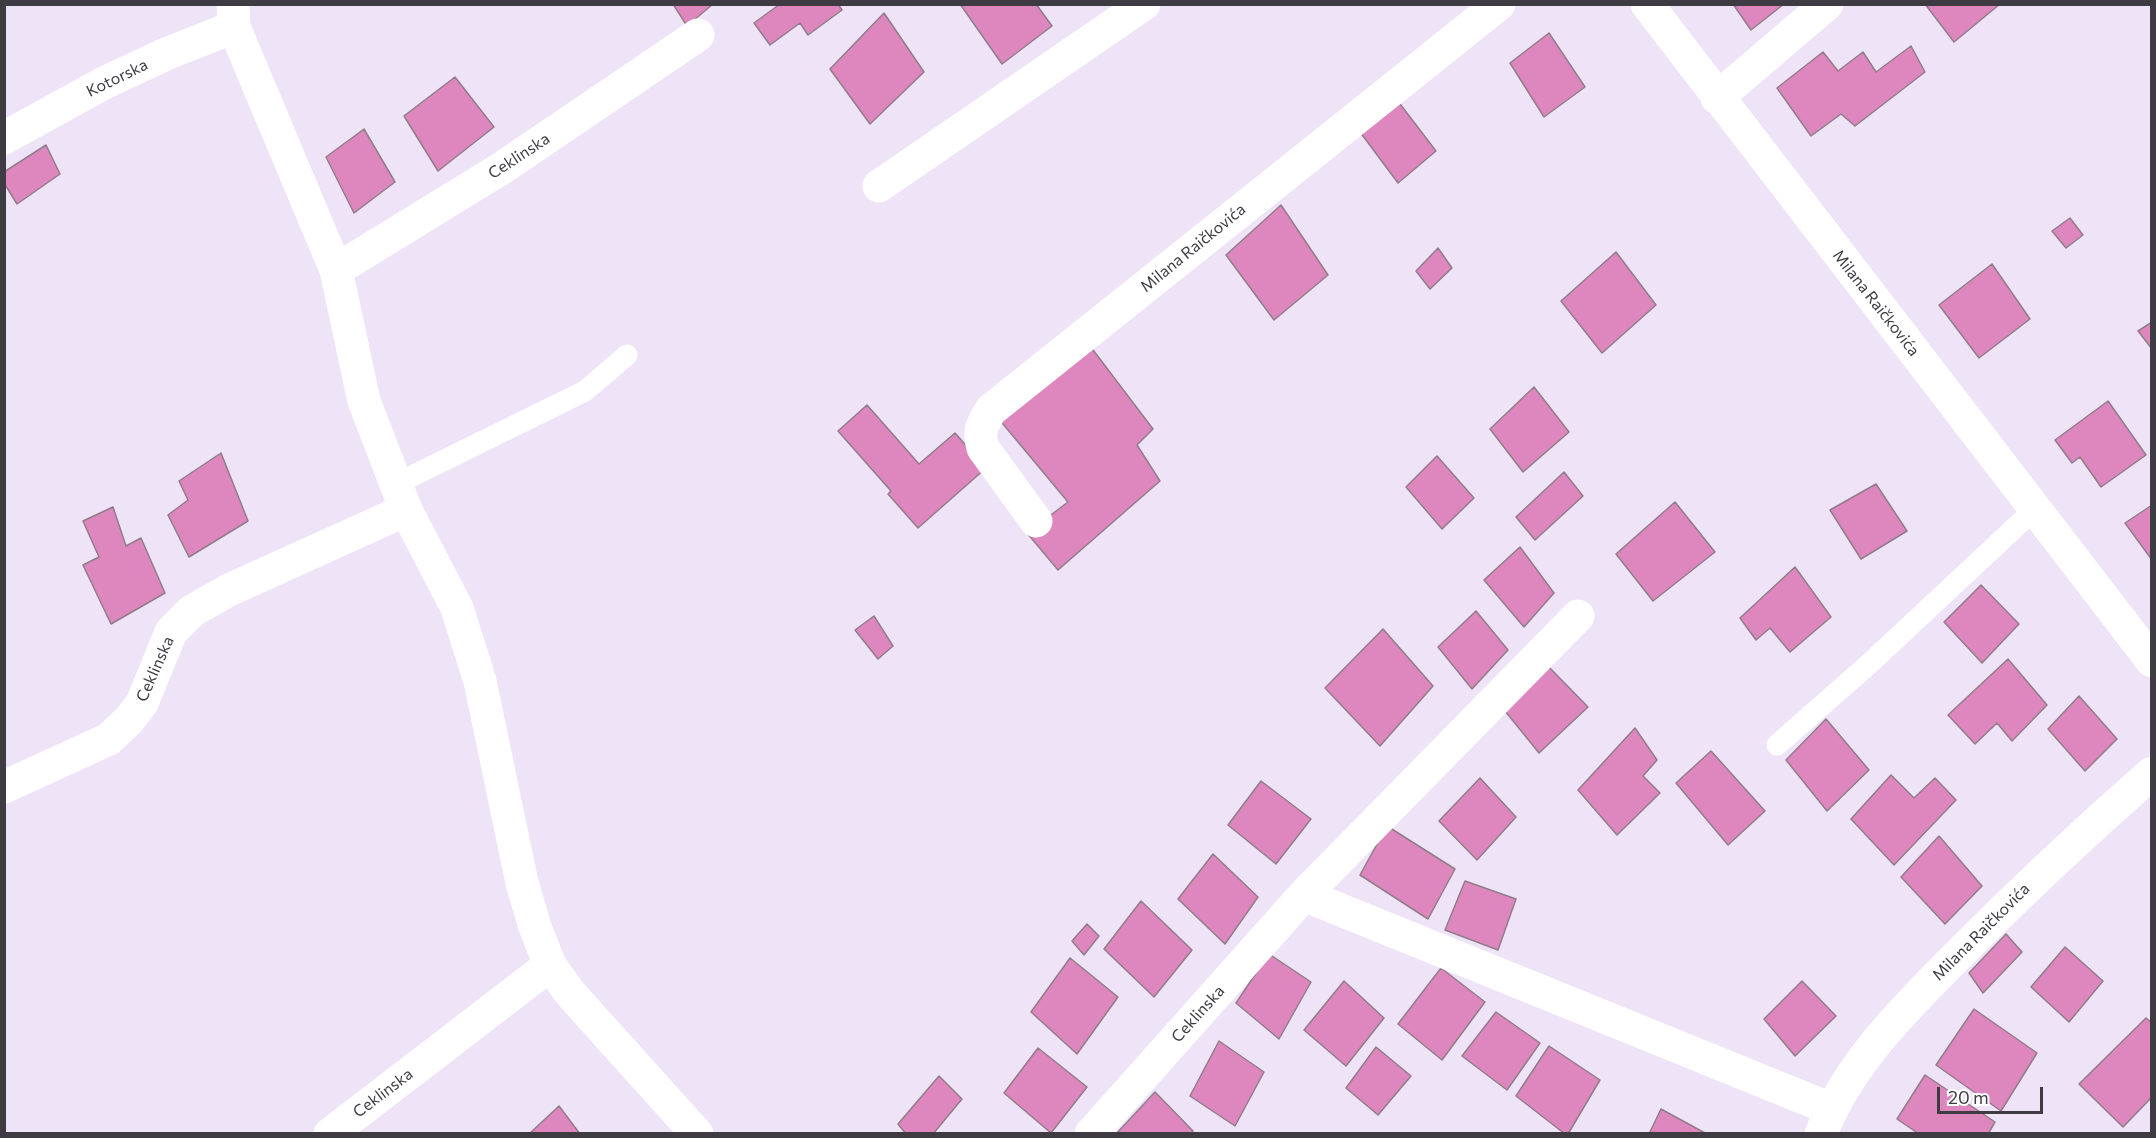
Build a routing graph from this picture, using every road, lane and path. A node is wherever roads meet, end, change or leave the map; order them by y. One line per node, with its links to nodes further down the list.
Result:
1 (1144, 4): 9 (street)
2 (1498, 4): 14 (street, Milana Raičkovića)
3 (1647, 4): 7 (street, Milana Raičkovića)
4 (1827, 4): 7 (street)
5 (234, 16): 8 (street, Kotorska); 10 (street)
6 (698, 35): 10 (street, Ceklinska)
7 (1717, 98): 13 (street, Milana Raičkovića)
8 (4, 138)
9 (879, 186)
10 (336, 270): 12 (street)
11 (627, 355): 12 (lane)
12 (401, 497): 19 (street, Ceklinska); 21 (street)
13 (2036, 508): 16 (street, Milana Raičkovića); 17 (lane)
14 (1036, 521)
15 (1578, 616): 20 (street, Ceklinska)
16 (2151, 661)
17 (1777, 745)
18 (2151, 773): 22 (street, Milana Raičkovića)
19 (4, 787)
20 (1304, 895): 22 (street); 25 (street, Ceklinska)
21 (550, 965): 23 (street, Ceklinska); 24 (street)
22 (1826, 1127)
23 (330, 1134)
24 (697, 1134)
25 (1091, 1134)

